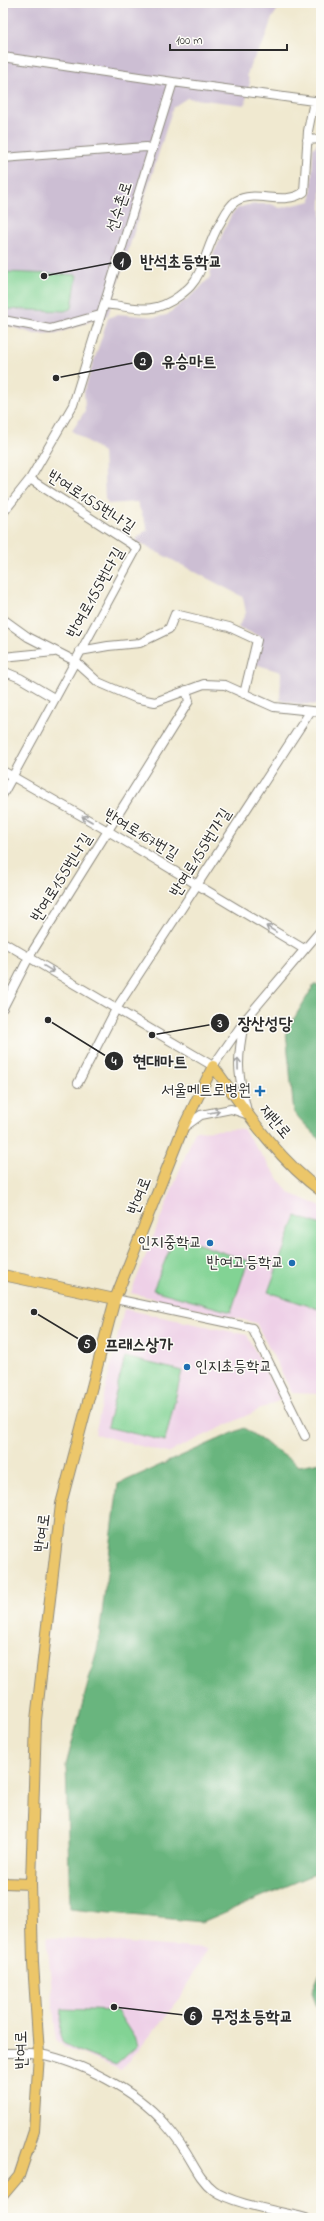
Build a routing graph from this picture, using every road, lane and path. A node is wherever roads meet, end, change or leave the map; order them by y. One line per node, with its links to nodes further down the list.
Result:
1 (3, 57): 2 (street)
2 (173, 82): 3 (street); 6 (street, 선수촌로)
3 (317, 101): 5 (street)
4 (321, 139): 5 (street)
5 (307, 140): 8 (street)
6 (153, 149): 7 (street); 8 (street, 선수촌로)
7 (3, 158)
8 (104, 304): 9 (street, 선수촌로)
9 (100, 315): 10 (street); 11 (street, 선수촌로)
10 (3, 320)
11 (30, 479): 12 (street, 선수촌로); 13 (street, 반여로155번나길)
12 (4, 508)
13 (137, 548): 15 (street, 반여로155번다길)
14 (3, 619): 16 (street)
15 (80, 651): 18 (street, 반여로155번다길); 21 (street, 반여로155번다길)
16 (54, 652): 17 (street); 18 (street)
17 (3, 657)
18 (75, 661): 20 (street); 22 (street, 반여로155번다길)
19 (3, 671): 22 (street)
20 (186, 690): 21 (street); 28 (street, 반여로155번나길)
21 (244, 694): 23 (street)
22 (54, 698): 26 (street, 반여로155번다길)
23 (310, 712): 24 (street); 29 (street, 반여로155번가길)
24 (321, 712)
25 (3, 772): 26 (street, 반여로167번길)
26 (12, 777): 27 (street, 반여로155번다길); 28 (street, 반여로167번길, one-way to 26)
27 (3, 794)
28 (108, 831): 29 (street, 반여로167번길); 33 (street, 반여로155번나길)
29 (198, 886): 32 (street, 반여로167번길, one-way to 29); 35 (street, 반여로155번가길)
30 (321, 930): 32 (street, 반여로)
31 (3, 942): 33 (street)
32 (304, 949): 36 (street, 반여로)
33 (29, 957): 34 (street, 반여로155번나길); 35 (street, one-way to 35)
34 (3, 1008)
35 (116, 1009): 37 (street); 38 (street, 반여로155번가길)
36 (245, 1020): 37 (street, 반여로); 39 (street, one-way to 36)
37 (213, 1066): 39 (main road, 재반로); 40 (main road, 반여로)
38 (78, 1083)
39 (249, 1116): 40 (street, one-way to 39); 41 (main road, 재반로)
40 (183, 1128): 43 (main road, 반여로)
41 (321, 1191)
42 (3, 1274): 43 (main road)
43 (115, 1299): 44 (street); 46 (main road, 반여로)
44 (305, 1436)
45 (3, 1883): 46 (main road)
46 (31, 1884): 48 (main road, 반여로)
47 (3, 2053): 48 (street)
48 (39, 2054): 49 (main road, 반여로); 50 (street)
49 (3, 2195)
50 (306, 2218)

